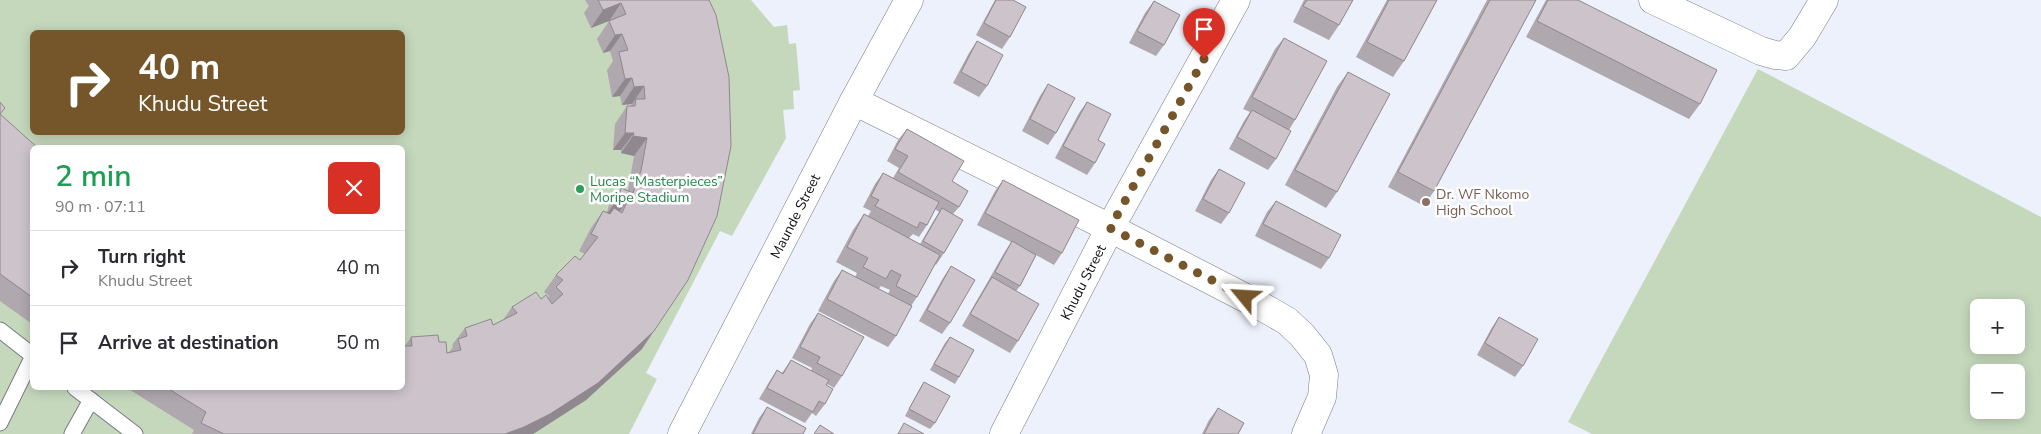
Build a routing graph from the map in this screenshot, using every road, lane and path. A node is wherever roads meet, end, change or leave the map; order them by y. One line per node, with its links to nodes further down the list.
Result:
1 (909, 0): 5 (street, Maunde Street)
2 (1236, 0): 6 (street, Khudu Street)
3 (1824, 0): 4 (street)
4 (1664, 5)
5 (854, 101): 6 (street); 15 (street, Maunde Street)
6 (1110, 228): 16 (street, Khudu Street); 17 (street)
7 (0, 330): 8 (lane)
8 (30, 354)
9 (30, 360): 12 (lane)
10 (78, 390): 11 (lane)
11 (91, 400): 13 (lane); 14 (lane)
12 (0, 423)
13 (72, 434)
14 (135, 434)
15 (682, 434)
16 (1004, 434)
17 (1306, 434)

